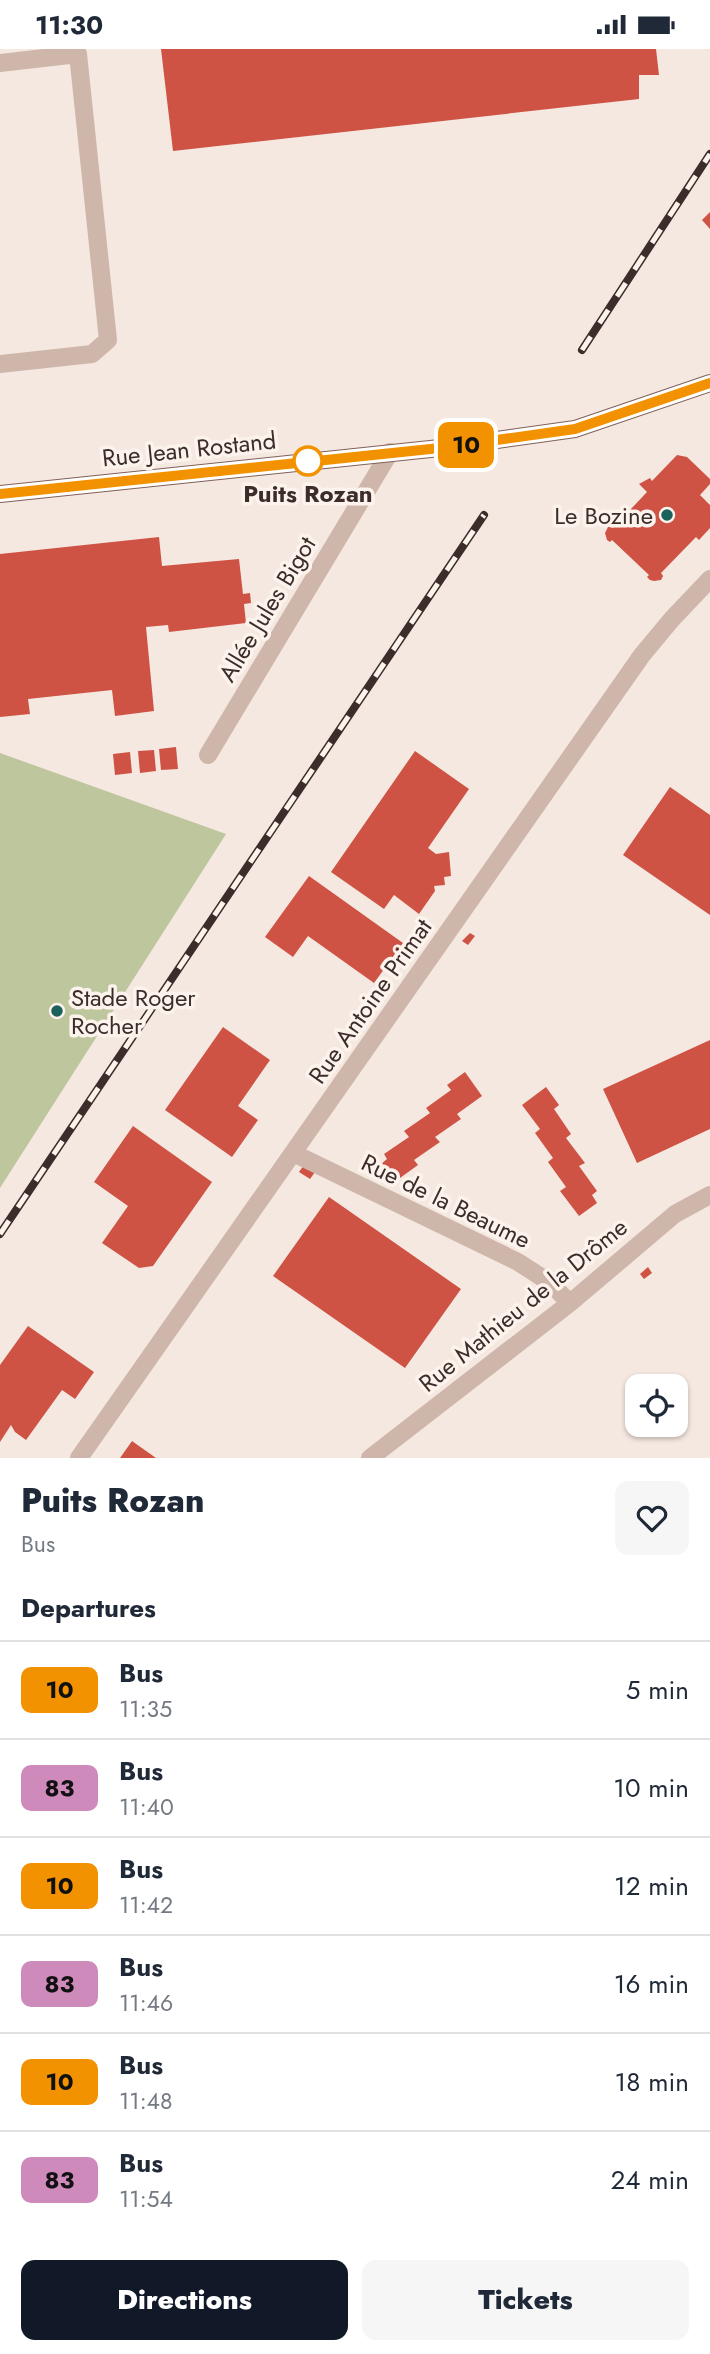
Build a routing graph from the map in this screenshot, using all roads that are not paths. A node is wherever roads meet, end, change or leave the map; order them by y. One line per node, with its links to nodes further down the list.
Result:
1 (78, 51): 2 (street); 3 (street)
2 (0, 63)
3 (0, 364)
4 (710, 383): 5 (main road, Rue Jean Rostand)
5 (390, 452): 6 (main road, Rue Jean Rostand); 8 (street, Allée Jules Bigot)
6 (0, 494)
7 (710, 579): 9 (street, Rue Antoine Primat)
8 (208, 755)
9 (293, 1153): 11 (street, Rue de la Beaume); 12 (street, Rue Antoine Primat)
10 (710, 1195): 11 (street, Rue Mathieu de la Drôme)
11 (570, 1303): 13 (street, Rue Mathieu de la Drôme)
12 (79, 1458)
13 (370, 1458)

